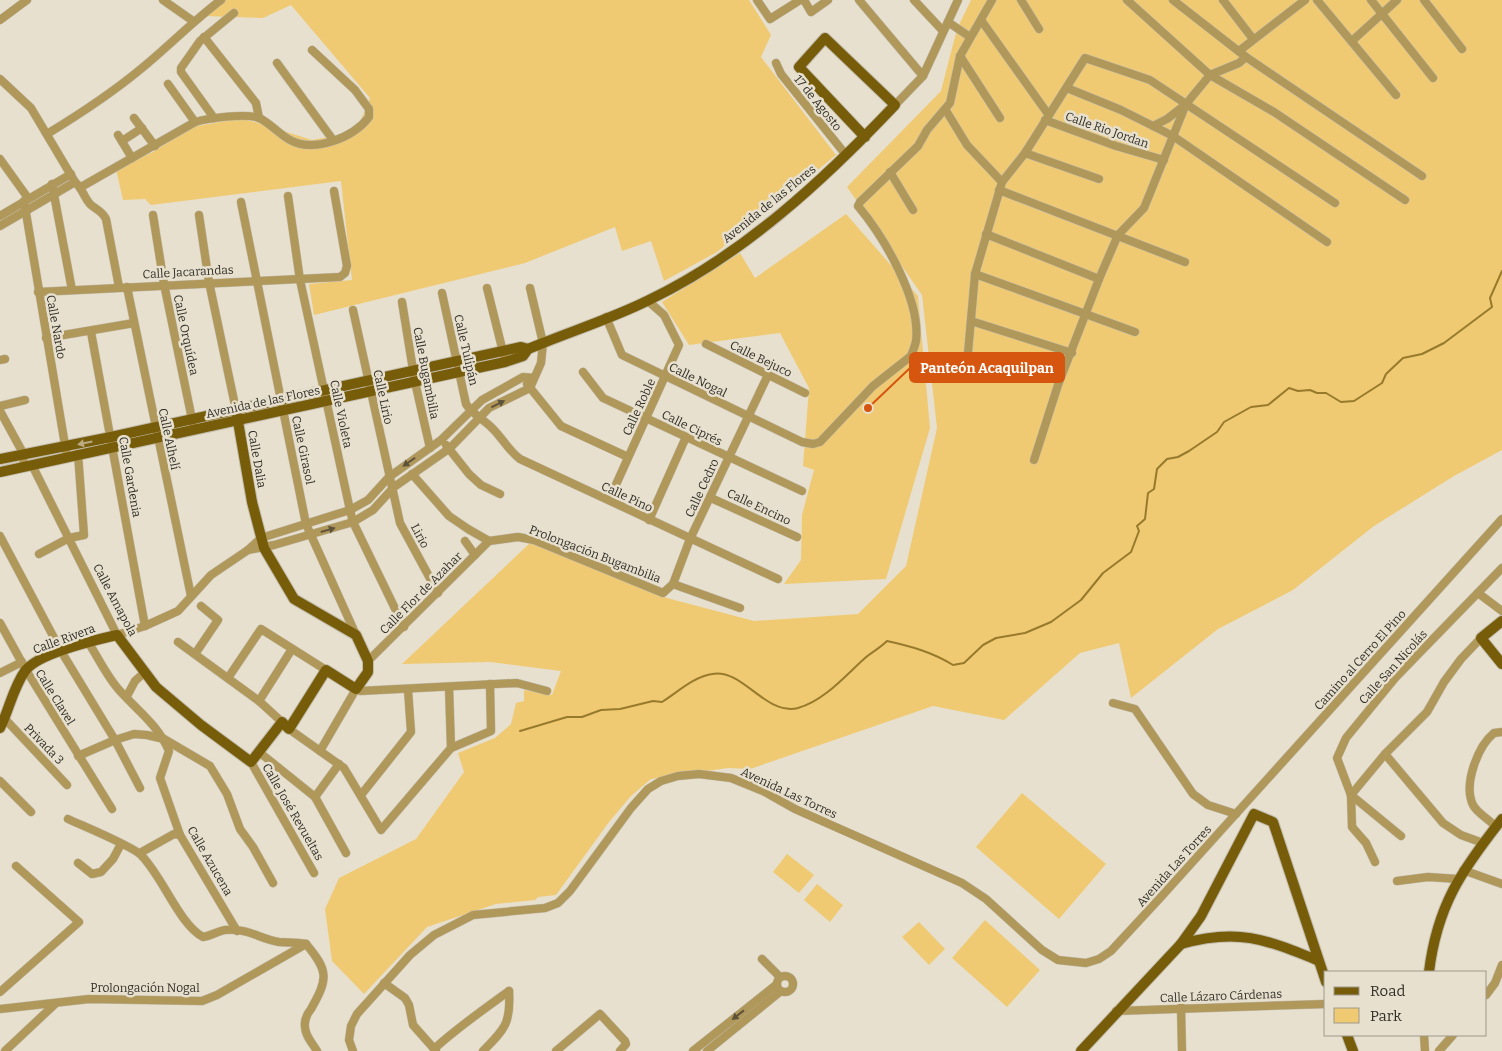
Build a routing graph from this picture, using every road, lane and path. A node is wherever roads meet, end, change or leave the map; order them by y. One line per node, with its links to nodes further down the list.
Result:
1 (10, 0): 21 (street)
2 (27, 0): 21 (street)
3 (163, 0): 26 (street)
4 (221, 0): 26 (street)
5 (757, 0): 6 (street)
6 (802, 0): 7 (street)
7 (828, 0)
8 (859, 0): 42 (street)
9 (914, 0): 29 (street)
10 (958, 0): 27 (street, Avenida de las Flores)
11 (992, 0): 25 (street)
12 (1021, 0): 28 (street)
13 (1127, 0): 41 (street)
14 (1173, 0): 36 (street)
15 (1223, 0): 32 (street)
16 (1305, 0): 32 (street)
17 (1317, 0): 33 (street)
18 (1371, 0): 23 (street)
19 (1397, 0): 23 (street)
20 (1424, 0): 34 (street)
21 (15, 8): 24 (street)
22 (234, 13): 31 (street)
23 (1382, 14): 33 (street); 43 (street)
24 (0, 20)
25 (981, 20): 30 (street); 51 (street)
26 (193, 21): 59 (street)
27 (948, 22): 29 (street, Avenida de las Flores); 30 (street)
28 (1039, 29)
29 (944, 30): 42 (street, Avenida de las Flores)
30 (970, 37): 37 (street)
31 (204, 38): 53 (street); 54 (street)
32 (1253, 39): 36 (street)
33 (1352, 41): 47 (street)
34 (1462, 49)
35 (312, 50): 62 (street)
36 (1239, 51): 38 (street)
37 (960, 56): 50 (street); 55 (street)
38 (1246, 57): 41 (street); 71 (street)
39 (776, 62): 65 (street, 17 de Agosto)
40 (278, 64): 62 (street)
41 (1210, 75): 48 (street); 81 (street)
42 (923, 76): 49 (street, Avenida de las Flores)
43 (1433, 78)
44 (0, 79): 59 (street)
45 (168, 84): 56 (street)
46 (1067, 88): 48 (street); 51 (street); 57 (street)
47 (1396, 95)
48 (1186, 104): 57 (street); 61 (street); 83 (street)
49 (895, 105): 60 (main road, Avenida de las Flores); 60 (main road)
50 (945, 109): 69 (street); 73 (street)
51 (1046, 117): 64 (street); 68 (street, Calle Rio Jordan)
52 (134, 118): 58 (street)
53 (214, 118): 54 (street); 56 (street)
54 (258, 118): 62 (street)
55 (1000, 118)
56 (195, 122): 63 (street)
57 (1153, 126): 61 (street)
58 (142, 128): 63 (street); 66 (street)
59 (47, 134): 70 (street)
60 (865, 136): 65 (main road, Avenida de las Flores)
61 (1173, 136): 68 (street); 92 (street)
62 (333, 140)
63 (155, 146): 66 (street)
64 (1025, 153): 72 (street); 73 (street)
65 (846, 155): 106 (main road, Avenida de las Flores)
66 (132, 158): 75 (street)
67 (0, 159): 80 (street)
68 (1164, 160): 91 (street)
69 (890, 172): 84 (street); 121 (street)
70 (71, 174): 74 (street); 75 (street)
71 (1422, 176)
72 (1099, 179)
73 (1002, 182): 76 (street)
74 (52, 184): 78 (street); 80 (street)
75 (78, 185): 78 (street); 100 (street, Calle Alhelí)
76 (1000, 190): 90 (street); 91 (street)
77 (334, 191): 96 (street, Calle Jacarandas)
78 (54, 194): 85 (street); 103 (street)
79 (288, 196): 96 (street, Calle Violeta)
80 (26, 200): 85 (street, Calle Nardo); 88 (street)
81 (1405, 200)
82 (241, 202): 97 (street, Calle Girasol)
83 (1335, 203)
84 (913, 210)
85 (25, 211): 89 (street); 104 (street, Calle Nardo)
86 (153, 215): 99 (street, Calle Orquídea)
87 (199, 215): 98 (street, Calle Dalia)
88 (0, 216)
89 (0, 226)
90 (986, 234): 94 (street); 95 (street)
91 (1118, 235): 93 (street); 95 (street)
92 (1327, 242)
93 (1185, 262)
94 (975, 274): 109 (street); 111 (street)
95 (1100, 279): 109 (street)
96 (300, 280): 97 (street, Calle Jacarandas); 134 (street, Calle Violeta)
97 (256, 281): 98 (street, Calle Jacarandas); 137 (street, Calle Girasol)
98 (209, 282): 99 (street, Calle Jacarandas); 143 (street, Calle Dalia)
99 (164, 284): 100 (street, Calle Jacarandas); 146 (street, Calle Orquídea)
100 (123, 287): 103 (street, Calle Jacarandas); 112 (street, Calle Alhelí)
101 (487, 288): 119 (street)
102 (530, 288): 116 (street)
103 (72, 290): 104 (street, Calle Jacarandas)
104 (38, 292): 115 (street, Calle Nardo)
105 (442, 293): 124 (street, Calle Tulipán)
106 (648, 301): 110 (main road, Avenida de las Flores); 130 (street, Calle Roble)
107 (402, 302): 128 (street, Calle Bugambilia)
108 (353, 310): 132 (street, Calle Lirio)
109 (1087, 313): 114 (street); 120 (street)
110 (606, 317): 116 (main road, Avenida de las Flores); 130 (street, Calle Nogal)
111 (971, 321): 120 (street); 123 (street)
112 (134, 324): 113 (street); 149 (street, Calle Alhelí)
113 (91, 332): 115 (street); 152 (street, Calle Gardenia)
114 (1134, 332)
115 (46, 338): 155 (street, Calle Nardo)
116 (543, 343): 118 (main road, Avenida de las Flores); 131 (street)
117 (706, 344): 127 (street, Calle Bejuco)
118 (528, 349): 119 (main road, Avenida de las Flores); 122 (main road, Avenida de las Flores)
119 (502, 352): 122 (street); 124 (main road, Avenida de las Flores)
120 (1072, 353): 161 (street)
121 (911, 356): 123 (street); 145 (street, Calle Nogal)
122 (505, 362): 124 (main road, Avenida de las Flores)
123 (967, 364): 125 (street)
124 (459, 367): 128 (main road, Avenida de las Flores); 140 (street, Calle Tulipán)
125 (989, 370)
126 (584, 372): 147 (street, Calle Ciprés)
127 (768, 375): 135 (street, Calle Bejuco); 145 (street, Calle Cedro)
128 (414, 377): 132 (main road, Avenida de las Flores); 153 (street, Calle Bugambilia)
129 (523, 377): 131 (street); 133 (street); 140 (street)
130 (665, 377): 145 (street, Calle Nogal); 147 (street, Calle Roble)
131 (534, 378): 133 (street)
132 (370, 387): 134 (main road, Avenida de las Flores); 138 (main road, Avenida de las Flores); 165 (street, Calle Lirio)
133 (530, 388): 144 (street, one-way to 133); 158 (street)
134 (324, 390): 137 (main road, Avenida de las Flores); 138 (street, Calle Violeta)
135 (805, 393)
136 (25, 400): 139 (street)
137 (281, 400): 142 (street, Calle Girasol); 143 (main road, Avenida de las Flores)
138 (327, 402): 142 (main road, Avenida de las Flores); 171 (street, Calle Violeta)
139 (0, 406)
140 (470, 410): 144 (street, Calle Pino); 151 (street)
141 (0, 411): 156 (street)
142 (282, 411): 143 (main road, Avenida de las Flores); 175 (street, Calle Girasol)
143 (236, 415): 146 (main road, Avenida de las Flores); 148 (main road, Avenida de las Flores); 183 (main road, Calle Dalia)
144 (479, 417): 154 (street); 170 (street, Calle Pino)
145 (747, 417): 159 (street, Calle Cedro)
146 (192, 418): 148 (street, Calle Orquídea); 149 (main road, Avenida de las Flores)
147 (646, 418): 150 (street, Calle Ciprés); 158 (street, Calle Roble)
148 (195, 429): 149 (main road, Avenida de las Flores)
149 (156, 433): 152 (main road, Avenida de las Flores); 191 (street, Calle Alhelí)
150 (686, 438): 159 (street, Calle Ciprés); 173 (street)
151 (441, 440): 153 (street); 154 (street)
152 (112, 442): 155 (main road, Avenida de las Flores, one-way to 155); 157 (main road, Avenida de las Flores); 197 (street, Calle Gardenia)
153 (430, 448): 165 (street, one-way to 165)
154 (450, 448): 164 (street); 168 (street)
155 (66, 452): 156 (main road, Avenida de las Flores); 157 (main road, Avenida de las Flores); 162 (main road, Avenida de las Flores)
156 (23, 453): 160 (main road, Avenida de las Flores); 162 (street)
157 (78, 454): 179 (street)
158 (628, 457): 170 (street, Calle Roble)
159 (728, 458): 167 (street, Calle Ciprés); 169 (street, Calle Cedro)
160 (0, 459)
161 (1034, 460)
162 (28, 466): 163 (main road, Avenida de las Flores); 179 (street, Calle Amapola)
163 (0, 472)
164 (412, 474): 166 (street); 181 (street)
165 (389, 477): 166 (street, Calle Lirio); 171 (street)
166 (394, 487): 174 (street); 189 (street, Lirio)
167 (802, 491)
168 (500, 494)
169 (711, 498): 178 (street, Calle Encino); 180 (street, Calle Cedro)
170 (609, 500): 173 (street, Calle Pino)
171 (350, 510): 174 (street, Calle Violeta); 175 (street)
172 (1502, 519): 240 (street, Camino al Cerro El Pino)
173 (649, 520): 180 (street, Calle Pino)
174 (353, 522): 176 (street, one-way to 174); 198 (street, Calle Violeta)
175 (306, 524): 176 (street, Calle Girasol); 183 (street)
176 (309, 535): 183 (street); 200 (street, Calle Girasol)
177 (0, 536): 205 (street)
178 (797, 537)
179 (69, 538): 184 (street); 199 (street, Calle Amapola)
180 (690, 539): 187 (street, Calle Pino); 188 (street, Calle Cedro)
181 (489, 540): 185 (street, Calle Flor de Azahar); 188 (street, Prolongación Bugambilia)
182 (465, 541): 185 (street)
183 (262, 543): 191 (street); 200 (main road, Calle Dalia)
184 (39, 554)
185 (475, 555): 189 (street, Calle Flor de Azahar)
186 (1502, 568): 190 (street, Calle San Nicolás)
187 (778, 579)
188 (673, 584): 193 (street)
189 (438, 593): 198 (street, Calle Flor de Azahar)
190 (1478, 593): 194 (street); 238 (street, Calle San Nicolás)
191 (191, 596): 197 (street)
192 (201, 606): 206 (street)
193 (740, 608)
194 (1502, 611)
195 (0, 623): 209 (street, Calle Clavel)
196 (1500, 624): 201 (main road)
197 (145, 626): 199 (street)
198 (404, 627): 207 (street, Calle Flor de Azahar)
199 (117, 635): 202 (main road, Calle Rivera); 211 (main road, Calle Amapola)
200 (356, 635): 207 (main road, Calle Girasol)
201 (1481, 638): 208 (main road); 230 (street)
202 (88, 642): 205 (main road, Calle Rivera); 219 (street)
203 (178, 642): 206 (street)
204 (292, 649): 210 (street); 213 (street); 220 (street)
205 (61, 651): 209 (main road, Calle Rivera); 225 (street)
206 (195, 654): 213 (street)
207 (368, 661): 216 (main road)
208 (1502, 664)
209 (24, 666): 212 (street); 222 (main road, Calle Rivera); 231 (street, Calle Clavel)
210 (326, 670): 216 (main road); 223 (main road)
211 (145, 672): 219 (street); 232 (main road, Calle Amapola)
212 (0, 673)
213 (228, 678): 220 (street)
214 (490, 684): 215 (street); 218 (street); 227 (street)
215 (449, 687): 217 (street); 227 (street)
216 (356, 689): 217 (street); 228 (street)
217 (408, 690): 237 (street)
218 (547, 691)
219 (127, 696): 226 (street)
220 (259, 701): 223 (street)
221 (1113, 703): 243 (street)
222 (2, 724): 235 (street, Privada 3)
223 (285, 726): 228 (street); 229 (main road)
224 (1502, 732): 246 (street)
225 (114, 740): 226 (street); 231 (street); 236 (street)
226 (164, 740): 247 (street, Calle Azucena); 259 (street)
227 (451, 748): 237 (street)
228 (320, 751): 233 (street)
229 (259, 752): 232 (main road); 239 (street)
230 (1385, 754): 238 (street); 249 (street)
231 (78, 756): 241 (street, Calle Clavel)
232 (251, 762): 256 (street, Calle José Revueltas)
233 (339, 764): 237 (street); 239 (street)
234 (0, 781): 242 (street)
235 (67, 785)
236 (140, 788)
237 (362, 795)
238 (1351, 795): 248 (street); 253 (street)
239 (315, 797): 252 (street)
240 (1243, 806): 243 (street, Avenida Las Torres); 244 (street)
241 (112, 810)
242 (31, 812)
243 (1236, 814): 270 (street, Avenida Las Torres)
244 (1254, 814): 263 (main road); 265 (main road)
245 (68, 819): 250 (street)
246 (1499, 823): 249 (main road)
247 (180, 835): 251 (street); 261 (street, Calle Azucena)
248 (1401, 836)
249 (1483, 843): 257 (main road)
250 (121, 844): 251 (street); 254 (street)
251 (140, 853): 261 (street)
252 (346, 853)
253 (1375, 862)
254 (78, 863)
255 (16, 866): 272 (street)
256 (314, 873)
257 (1460, 874): 258 (street); 260 (street); 267 (main road)
258 (1397, 881)
259 (273, 883)
260 (1502, 884)
261 (237, 930): 262 (street)
262 (306, 944): 275 (street, Prolongación Nogal); 285 (street)
263 (1181, 944): 265 (main road); 279 (main road)
264 (762, 958): 269 (street)
265 (1317, 960): 268 (main road)
266 (1502, 965): 271 (street)
267 (1428, 971)
268 (1324, 977)
269 (778, 981): 273 (street); 273 (street); 290 (street, one-way to 290)
270 (384, 983): 283 (street); 286 (street, Avenida Las Torres)
271 (1498, 983): 274 (street)
272 (0, 992)
273 (782, 992): 291 (street)
274 (1487, 994)
275 (55, 1004): 278 (street, Prolongación Nogal); 284 (street)
276 (1324, 1004): 277 (street, Calle Lázaro Cárdenas)
277 (1181, 1007): 279 (street, Calle Lázaro Cárdenas); 293 (street)
278 (0, 1009)
279 (1116, 1011): 292 (main road)
280 (1347, 1036): 294 (main road)
281 (1424, 1036): 295 (street)
282 (1452, 1036): 296 (street)
283 (435, 1050): 287 (street)
284 (5, 1051)
285 (317, 1051)
286 (353, 1051)
287 (483, 1051)
288 (556, 1051): 289 (street)
289 (620, 1051)
290 (693, 1051)
291 (707, 1051)
292 (1081, 1051)
293 (1182, 1051)
294 (1353, 1051)
295 (1425, 1051)
296 (1439, 1051)

